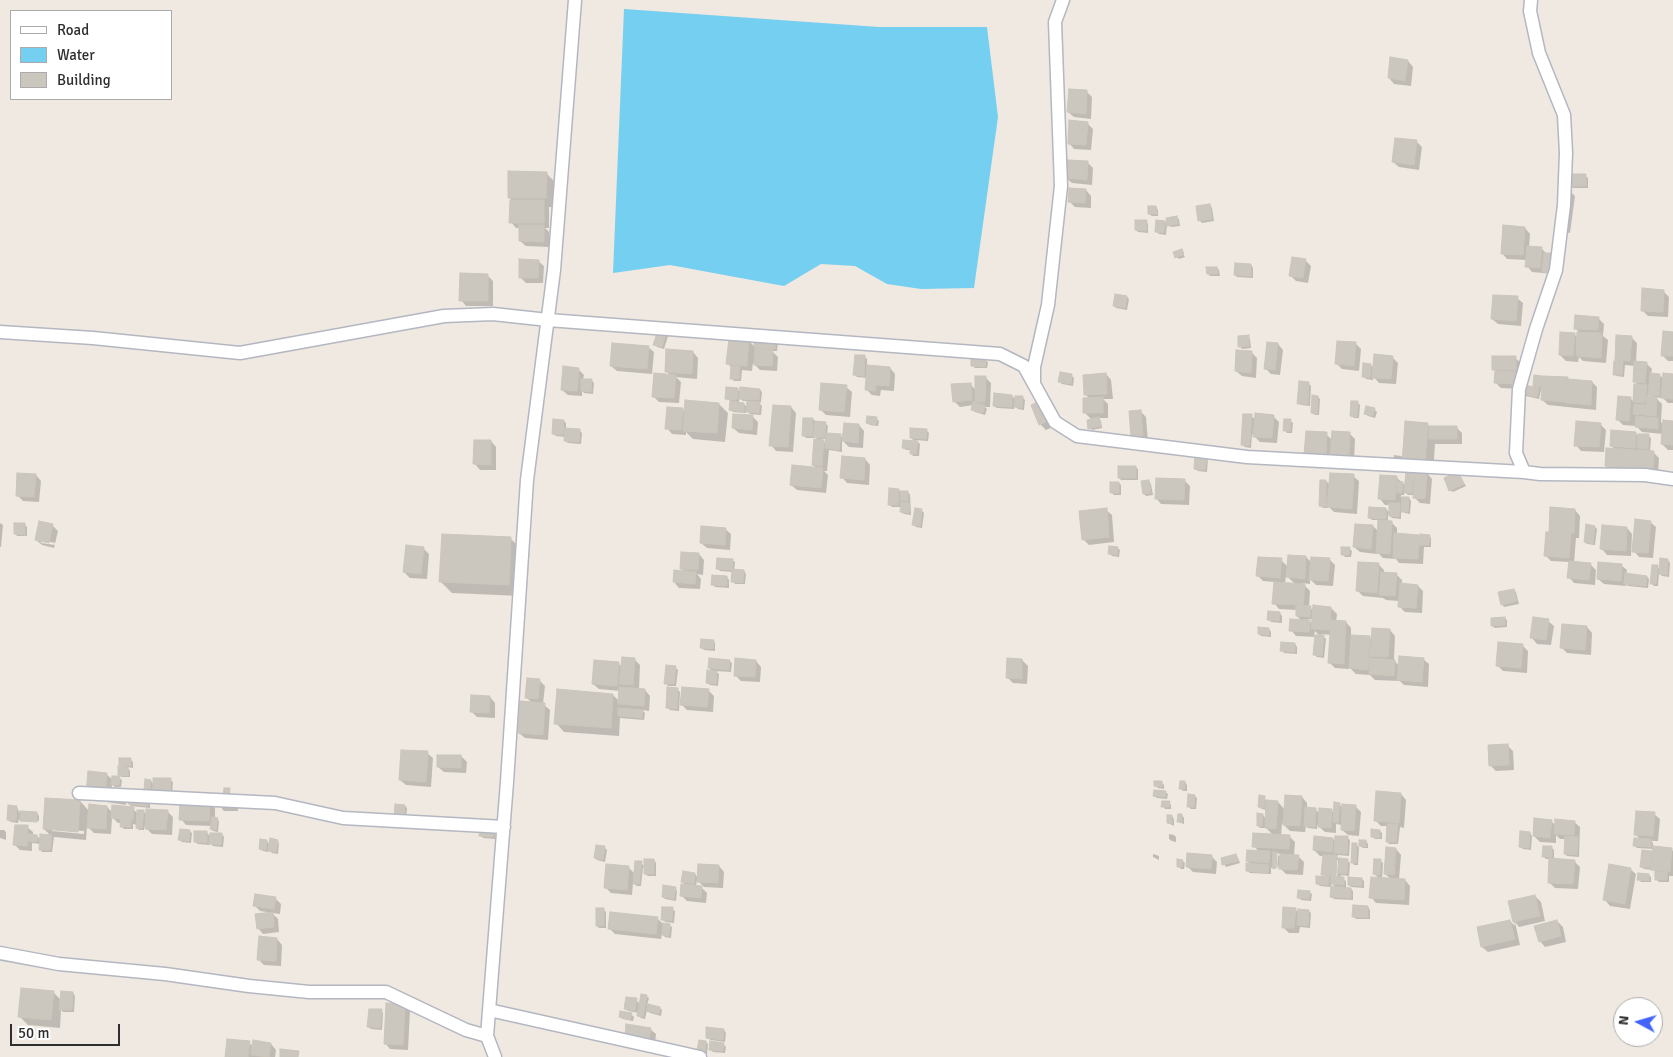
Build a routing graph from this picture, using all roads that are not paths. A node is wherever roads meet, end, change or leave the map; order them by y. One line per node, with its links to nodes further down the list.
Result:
1 (575, 0): 4 (street)
2 (1063, 0): 6 (street)
3 (1531, 0): 7 (street)
4 (548, 320): 5 (street); 6 (street); 10 (street)
5 (0, 332)
6 (1034, 384): 7 (street)
7 (1524, 472): 8 (street)
8 (1673, 479)
9 (79, 792): 10 (street)
10 (504, 827): 12 (street)
11 (0, 953): 13 (street)
12 (489, 1010): 13 (street); 15 (street)
13 (487, 1036): 14 (street)
14 (495, 1057)
15 (700, 1057)

